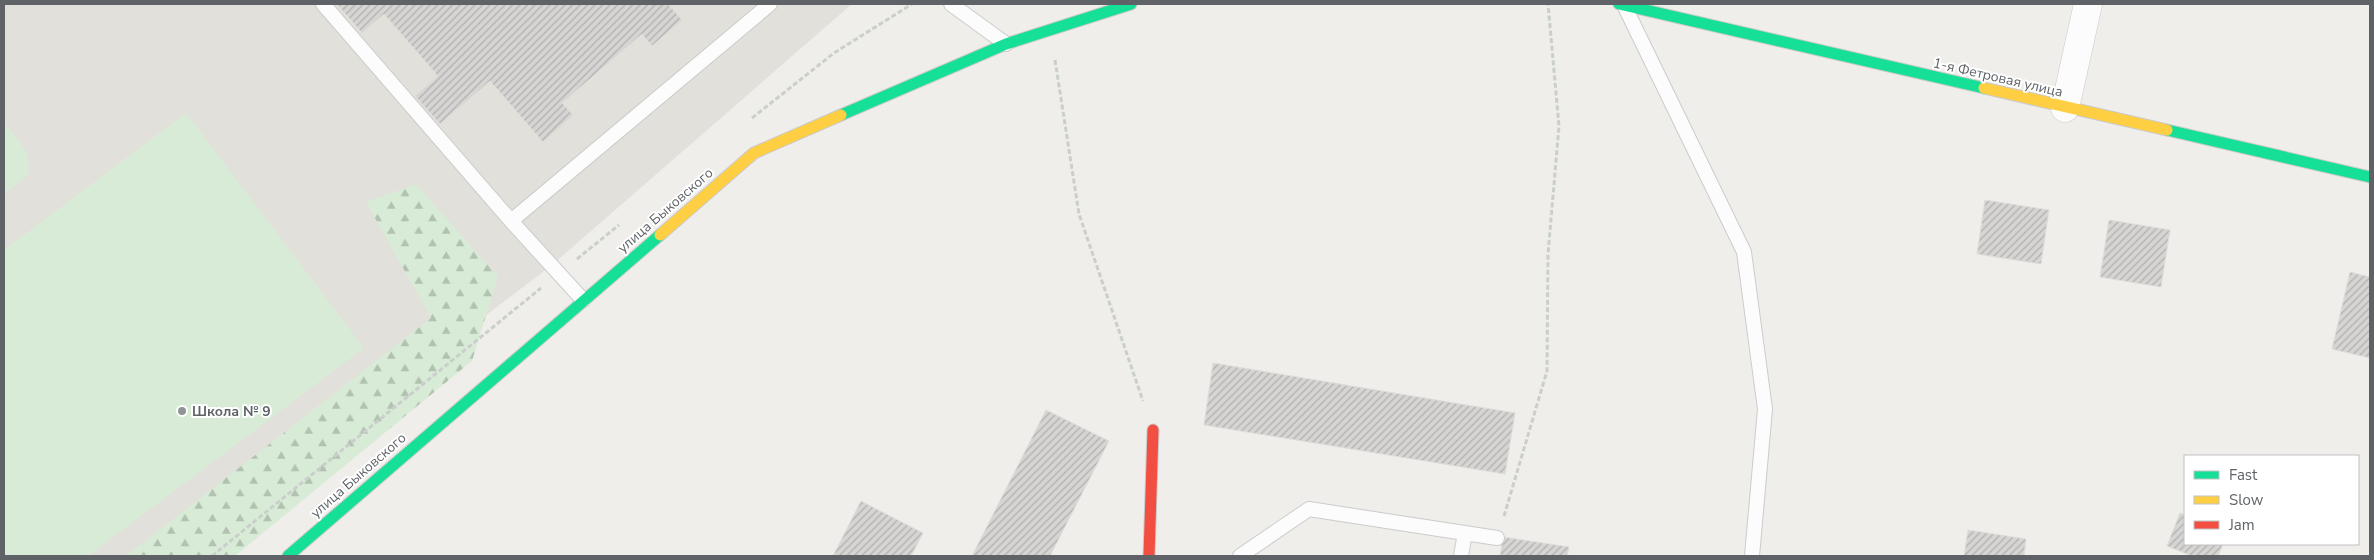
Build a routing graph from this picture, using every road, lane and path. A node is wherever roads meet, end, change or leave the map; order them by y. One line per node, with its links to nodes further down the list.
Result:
1 (323, 4): 14 (lane)
2 (770, 4): 14 (lane)
3 (912, 4): 12 (path)
4 (951, 4): 10 (lane)
5 (1131, 4): 9 (street, улица Быковского)
6 (1548, 4): 20 (path)
7 (2088, 4): 11 (street)
8 (1622, 5): 11 (street, 1-я Фетровая улица); 26 (lane)
9 (1051, 29): 10 (street, улица Быковского); 18 (path)
10 (1006, 44): 17 (street, улица Быковского)
11 (2065, 108): 13 (street, 1-я Фетровая улица)
12 (750, 120)
13 (2370, 177)
14 (511, 221): 16 (lane)
15 (620, 224): 16 (path)
16 (559, 274): 17 (lane); 21 (path)
17 (583, 300): 22 (street, улица Быковского)
18 (1153, 430): 23 (street)
19 (1465, 533): 20 (lane); 24 (lane); 25 (lane)
20 (1497, 538)
21 (212, 556)
22 (288, 556)
23 (1149, 556)
24 (1240, 556)
25 (1461, 556)
26 (1752, 556)

